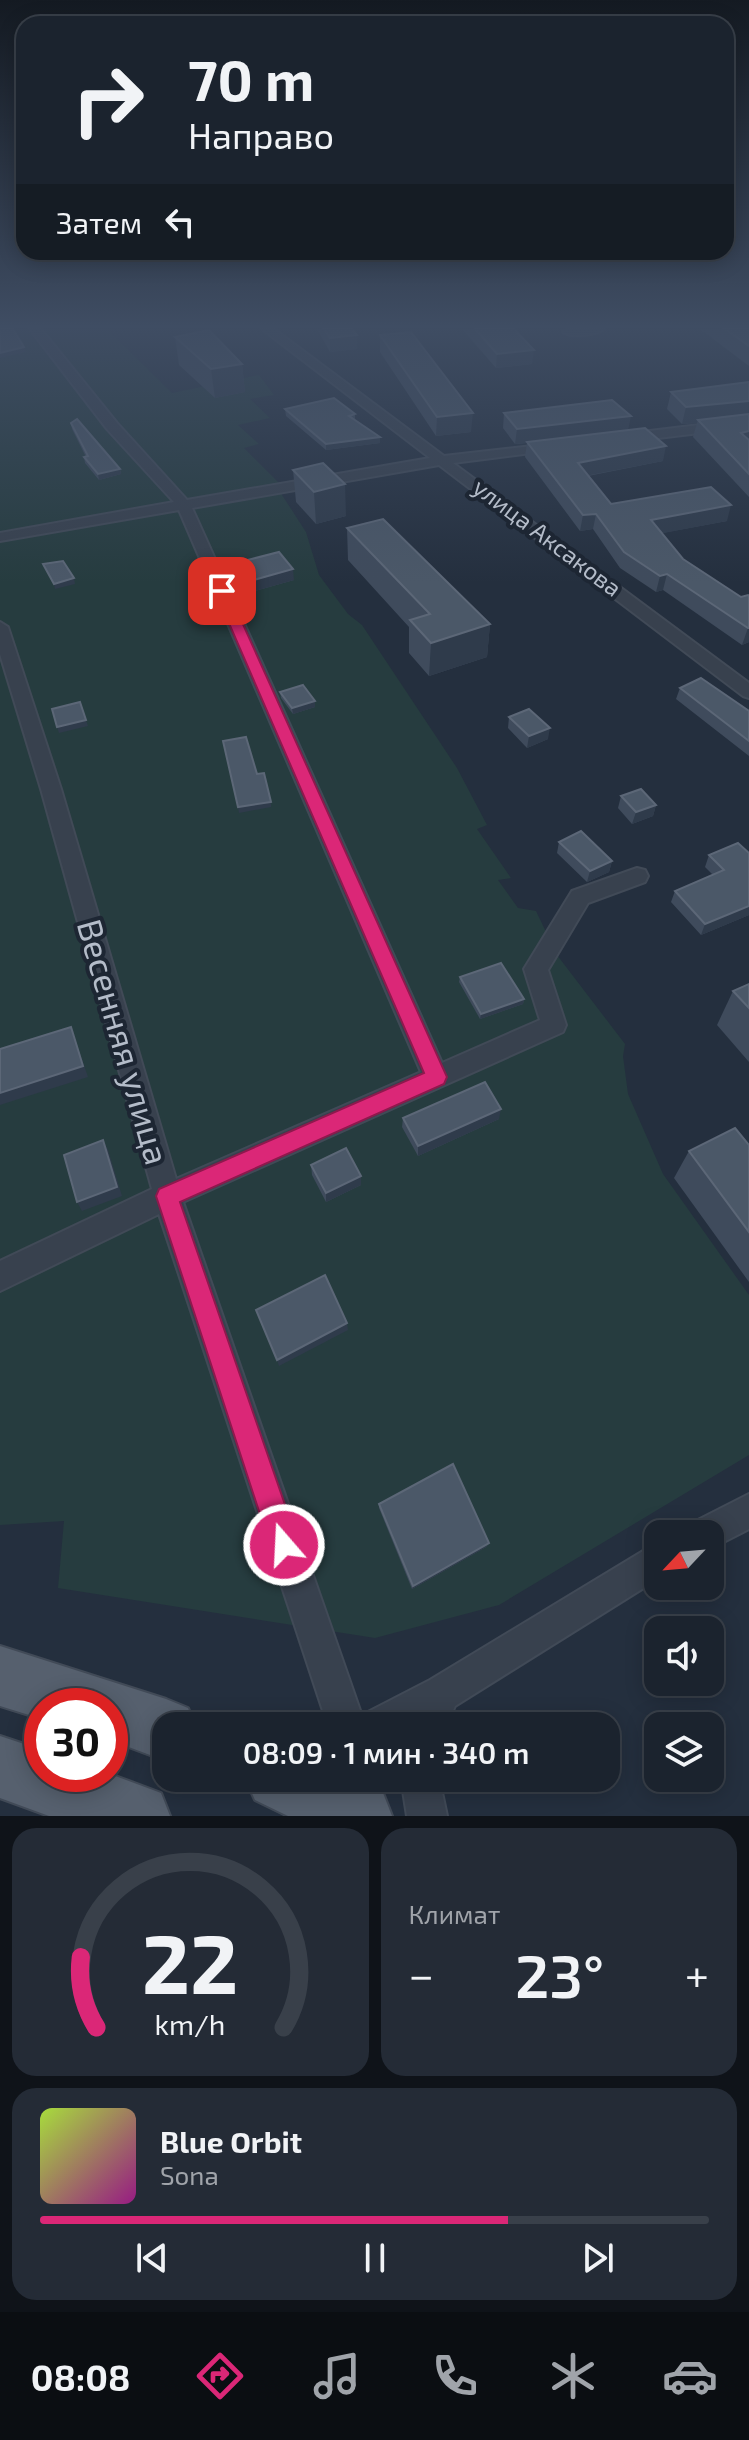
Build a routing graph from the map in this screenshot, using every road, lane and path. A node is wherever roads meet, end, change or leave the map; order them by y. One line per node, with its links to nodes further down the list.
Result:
1 (102, 414): 7 (street)
2 (381, 414): 6 (street, улица Аксакова)
3 (749, 423): 4 (street)
4 (616, 439)
5 (569, 445): 6 (street)
6 (443, 460): 7 (street); 10 (street, улица Аксакова)
7 (184, 505): 8 (street); 12 (street)
8 (0, 537)
9 (0, 627): 13 (street, Весенняя улица)
10 (749, 692)
11 (637, 876): 12 (street)
12 (436, 1077): 13 (street)
13 (167, 1196): 14 (street); 21 (street, Весенняя улица)
14 (0, 1276)
15 (749, 1511): 16 (street)
16 (724, 1524)
17 (644, 1568): 20 (street)
18 (0, 1676): 19 (main road)
19 (40, 1688)
20 (443, 1693): 22 (street); 23 (street)
21 (342, 1712)
22 (406, 1712)
23 (433, 1712)
24 (128, 1716): 25 (main road)
25 (152, 1725)
26 (0, 1767): 29 (main road)
27 (308, 1792): 30 (main road)
28 (423, 1792): 31 (street)
29 (138, 1816)
30 (360, 1816)
31 (427, 1816)

